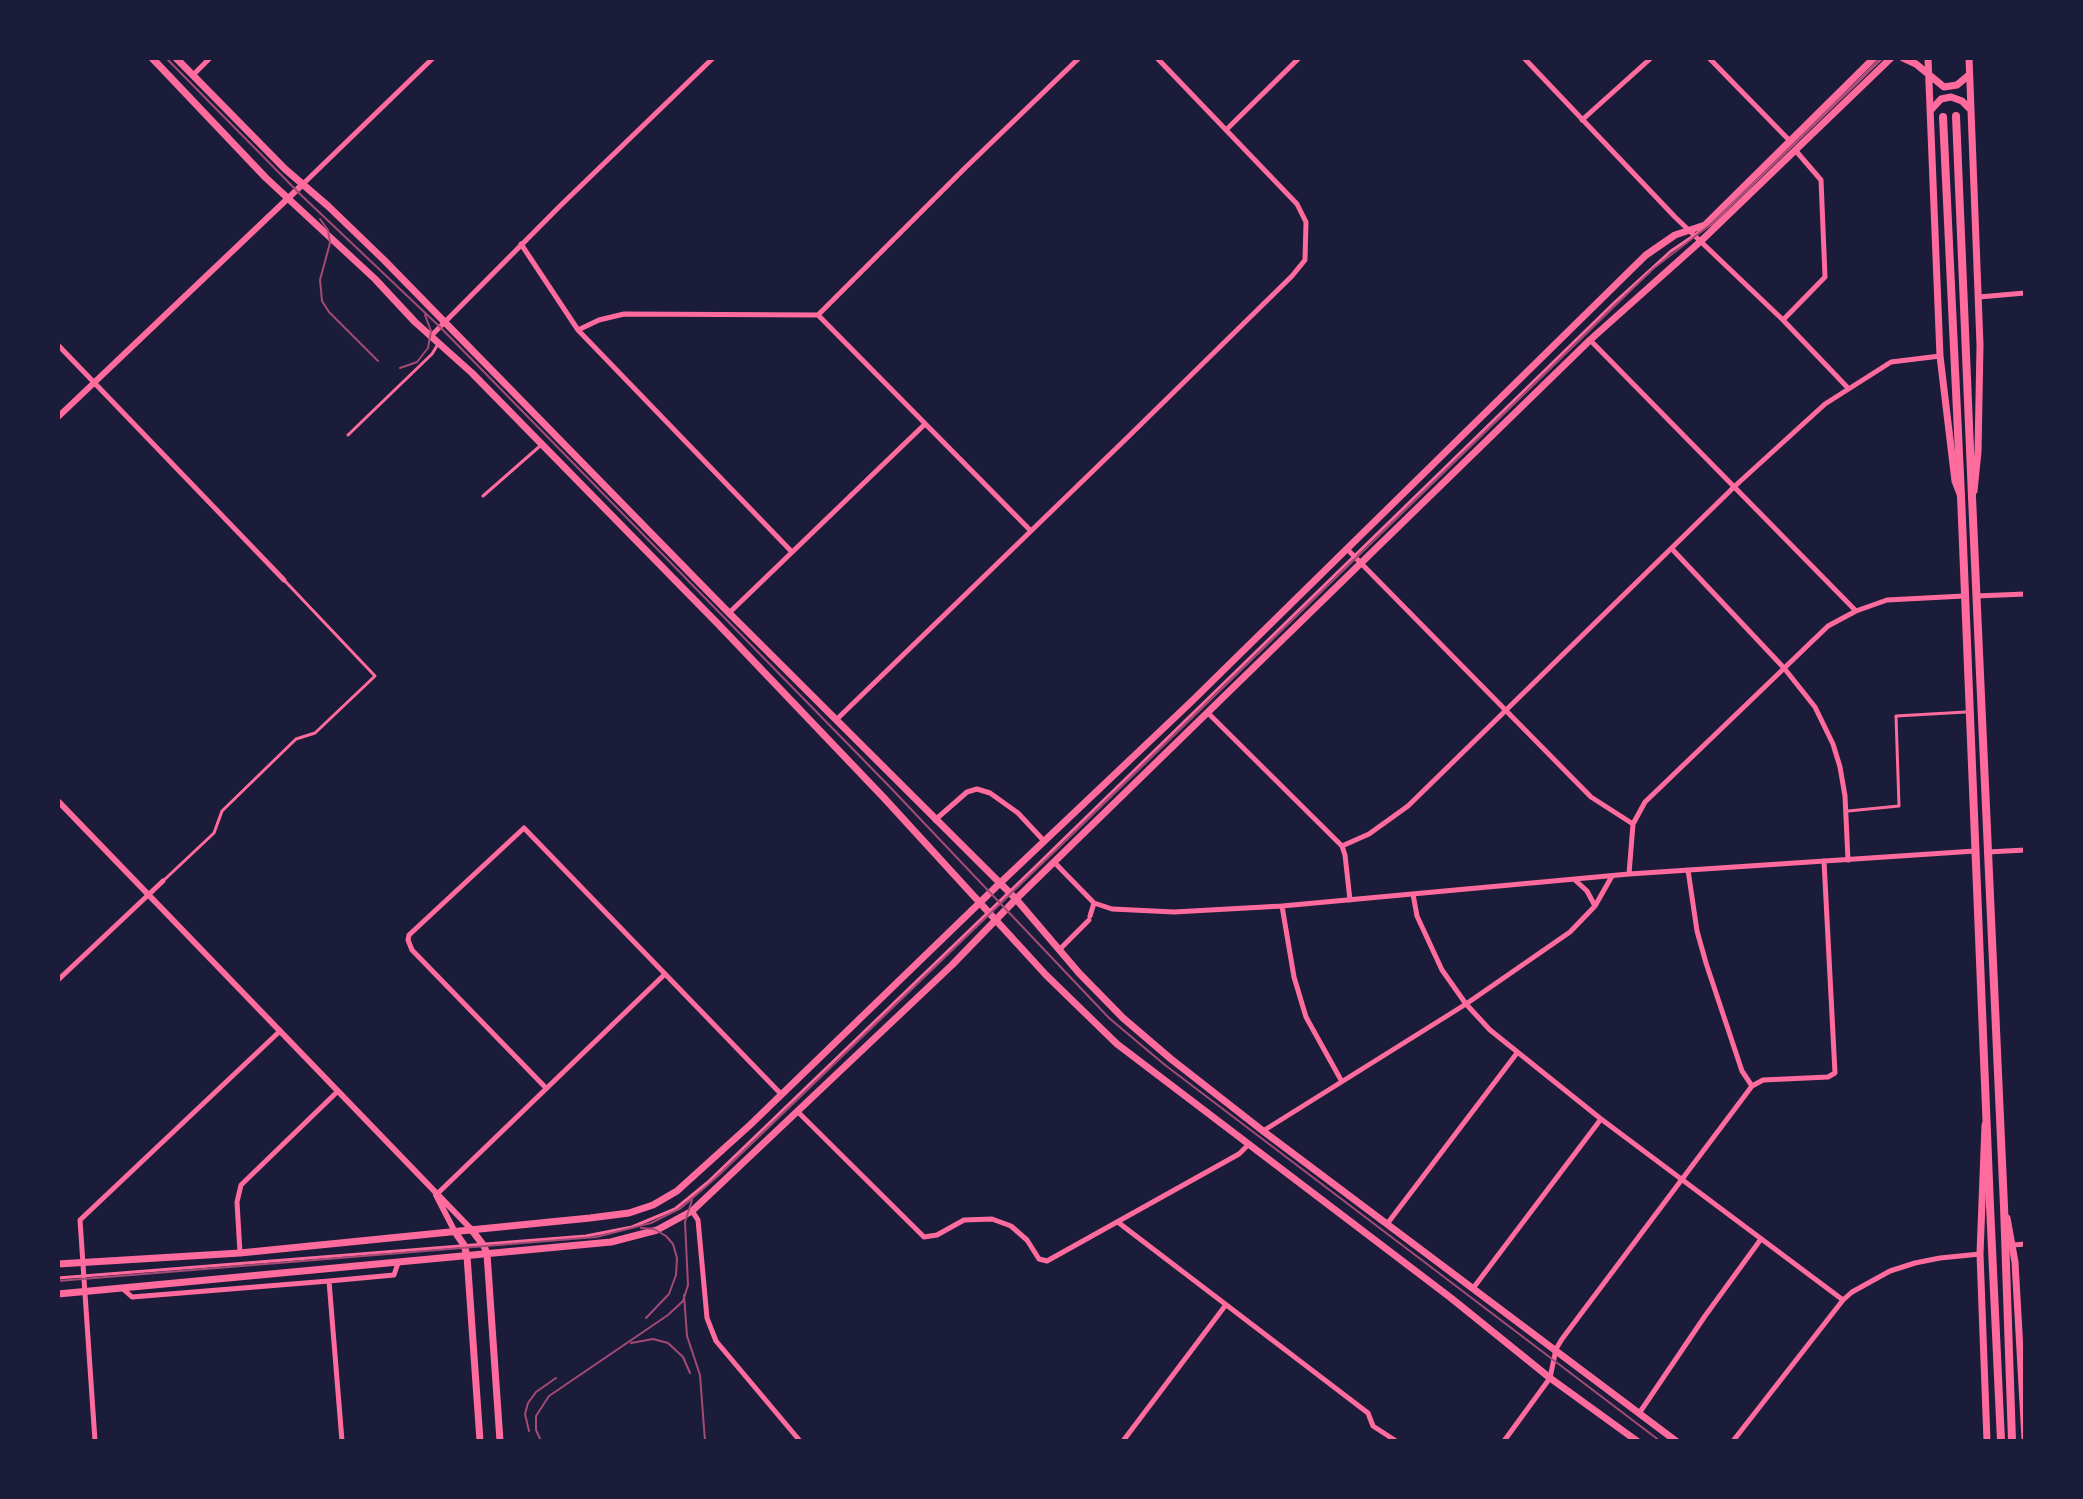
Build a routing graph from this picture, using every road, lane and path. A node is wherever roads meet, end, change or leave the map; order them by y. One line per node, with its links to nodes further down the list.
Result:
1 (152, 58): 30 (main road)
2 (176, 58): 18 (main road)
3 (210, 58): 18 (street)
4 (433, 58): 29 (street)
5 (713, 58): 33 (street)
6 (1079, 58): 36 (street)
7 (1157, 58): 26 (street)
8 (1299, 58): 26 (street)
9 (1524, 58): 25 (street)
10 (1651, 58): 25 (street)
11 (1709, 58): 27 (street)
12 (1874, 58): 27 (main road)
13 (1882, 58): 31 (lane)
14 (1891, 58): 28 (main road)
15 (1903, 58): 19 (main road)
16 (1928, 58): 19 (main road)
17 (1969, 58): 20 (main road)
18 (193, 75): 29 (main road)
19 (1928, 75): 20 (main road); 22 (main road)
20 (1969, 75): 21 (main road)
21 (1971, 110): 22 (main road); 35 (main road)
22 (1930, 112): 44 (main road)
23 (1956, 116): 54 (main road)
24 (1943, 117): 53 (main road)
25 (1582, 120): 32 (street)
26 (1226, 130): 55 (street)
27 (1789, 140): 31 (main road)
28 (1796, 151): 32 (main road); 37 (street)
29 (303, 184): 30 (street); 38 (main road)
30 (287, 198): 40 (main road); 45 (street)
31 (1703, 227): 32 (main road)
32 (1695, 235): 37 (street); 41 (main road); 56 (main road); 59 (lane)
33 (521, 244): 38 (street); 39 (street)
34 (2025, 293): 35 (street)
35 (1979, 297): 54 (main road)
36 (818, 315): 39 (street); 48 (street)
37 (1783, 320): 46 (street)
38 (444, 322): 40 (street); 66 (main road)
39 (578, 330): 58 (street)
40 (430, 337): 42 (main road)
41 (1590, 340): 51 (street); 60 (main road)
42 (438, 344): 49 (lane); 50 (main road)
43 (58, 345): 45 (street)
44 (1940, 356): 46 (street); 53 (main road)
45 (94, 381): 47 (street); 61 (street)
46 (1848, 388): 51 (street)
47 (58, 417)
48 (925, 424): 55 (street); 58 (street)
49 (348, 435)
50 (542, 444): 52 (lane); 95 (main road)
51 (1735, 486): 57 (street); 65 (street)
52 (483, 496)
53 (1961, 496): 63 (main road)
54 (1972, 497): 64 (main road)
55 (1030, 530): 71 (street)
56 (1347, 549): 59 (street); 76 (main road)
57 (1672, 549): 67 (street); 68 (street)
58 (792, 552): 66 (street)
59 (1354, 556): 60 (street); 90 (lane)
60 (1363, 564): 68 (street); 70 (main road)
61 (284, 580): 88 (lane)
62 (2025, 594): 64 (street)
63 (1965, 596): 65 (street); 69 (main road)
64 (1976, 596): 80 (main road)
65 (1856, 611): 67 (street)
66 (729, 613): 71 (main road)
67 (1784, 668): 73 (street); 75 (street)
68 (1506, 711): 75 (street); 77 (street)
69 (1970, 712): 73 (lane); 79 (main road)
70 (1208, 713): 77 (street); 83 (main road)
71 (836, 720): 74 (main road)
72 (58, 801): 91 (street)
73 (1845, 811): 81 (street)
74 (934, 820): 76 (street); 89 (main road)
75 (1633, 824): 85 (street)
76 (1044, 841): 89 (main road)
77 (1342, 846): 94 (street)
78 (2025, 850): 80 (street)
79 (1976, 851): 81 (street); 114 (main road)
80 (1987, 852): 119 (main road)
81 (1848, 860): 82 (street)
82 (1824, 861): 84 (street); 108 (street)
83 (1054, 862): 93 (main road); 96 (street)
84 (1688, 870): 85 (street); 108 (street)
85 (1629, 874): 86 (street)
86 (1613, 875): 87 (street); 98 (street)
87 (1575, 879): 92 (street); 98 (street)
88 (163, 881): 91 (street)
89 (1000, 883): 90 (main road); 95 (main road)
90 (1009, 892): 93 (main road); 99 (lane)
91 (148, 894): 103 (street); 105 (street)
92 (1413, 894): 94 (street); 104 (street)
93 (1016, 899): 100 (main road); 101 (main road)
94 (1350, 900): 97 (street)
95 (980, 902): 99 (main road); 111 (main road)
96 (1094, 903): 97 (street); 101 (street)
97 (1282, 906): 107 (street)
98 (1595, 906): 104 (street)
99 (989, 911): 100 (main road); 126 (lane)
100 (996, 920): 112 (main road); 116 (main road)
101 (1060, 949): 115 (main road)
102 (665, 974): 109 (street); 109 (street); 111 (street)
103 (58, 980)
104 (1466, 1004): 106 (street); 107 (street)
105 (280, 1031): 110 (street); 134 (street)
106 (1517, 1053): 113 (street); 122 (street)
107 (1341, 1080): 115 (street)
108 (1752, 1086): 117 (street)
109 (546, 1088): 118 (street)
110 (338, 1091): 118 (street); 130 (street)
111 (782, 1095): 123 (main road)
112 (798, 1112): 120 (main road); 121 (street)
113 (1601, 1119): 117 (street); 140 (street)
114 (1986, 1119): 132 (main road); 162 (main road)
115 (1263, 1131): 122 (main road)
116 (1247, 1146): 121 (street); 147 (main road)
117 (1683, 1179): 125 (street); 146 (street)
118 (436, 1195): 123 (street); 124 (street)
119 (2004, 1206): 129 (main road); 163 (main road)
120 (692, 1211): 131 (main road); 154 (street)
121 (1119, 1223): 145 (street)
122 (1387, 1224): 140 (main road)
123 (471, 1229): 124 (main road); 126 (main road)
124 (455, 1232): 128 (main road); 130 (main road)
125 (1761, 1239): 144 (street); 148 (street)
126 (482, 1244): 128 (lane); 131 (main road)
127 (2025, 1244): 129 (street)
128 (464, 1245): 133 (main road); 137 (lane)
129 (2013, 1245): 149 (main road)
130 (240, 1253): 134 (main road)
131 (487, 1254): 133 (main road); 153 (main road)
132 (1980, 1254): 144 (street); 161 (main road)
133 (467, 1256): 135 (main road); 152 (main road)
134 (81, 1263): 136 (main road); 137 (street)
135 (398, 1263): 139 (street); 141 (main road)
136 (58, 1264)
137 (82, 1276): 138 (lane); 142 (street)
138 (58, 1278)
139 (329, 1281): 141 (street); 151 (street)
140 (1474, 1287): 146 (main road)
141 (122, 1288): 142 (main road)
142 (84, 1292): 143 (main road); 150 (street)
143 (58, 1294)
144 (1843, 1300): 160 (street)
145 (1225, 1306): 155 (street); 156 (street)
146 (1556, 1349): 147 (street); 148 (main road)
147 (1550, 1378): 157 (street); 158 (main road)
148 (1640, 1412): 159 (main road)
149 (2025, 1439)
150 (95, 1441)
151 (342, 1441)
152 (480, 1441)
153 (500, 1441)
154 (800, 1441)
155 (1123, 1441)
156 (1396, 1441)
157 (1504, 1441)
158 (1637, 1441)
159 (1676, 1441)
160 (1733, 1441)
161 (1987, 1441)
162 (2001, 1441)
163 (2012, 1441)

